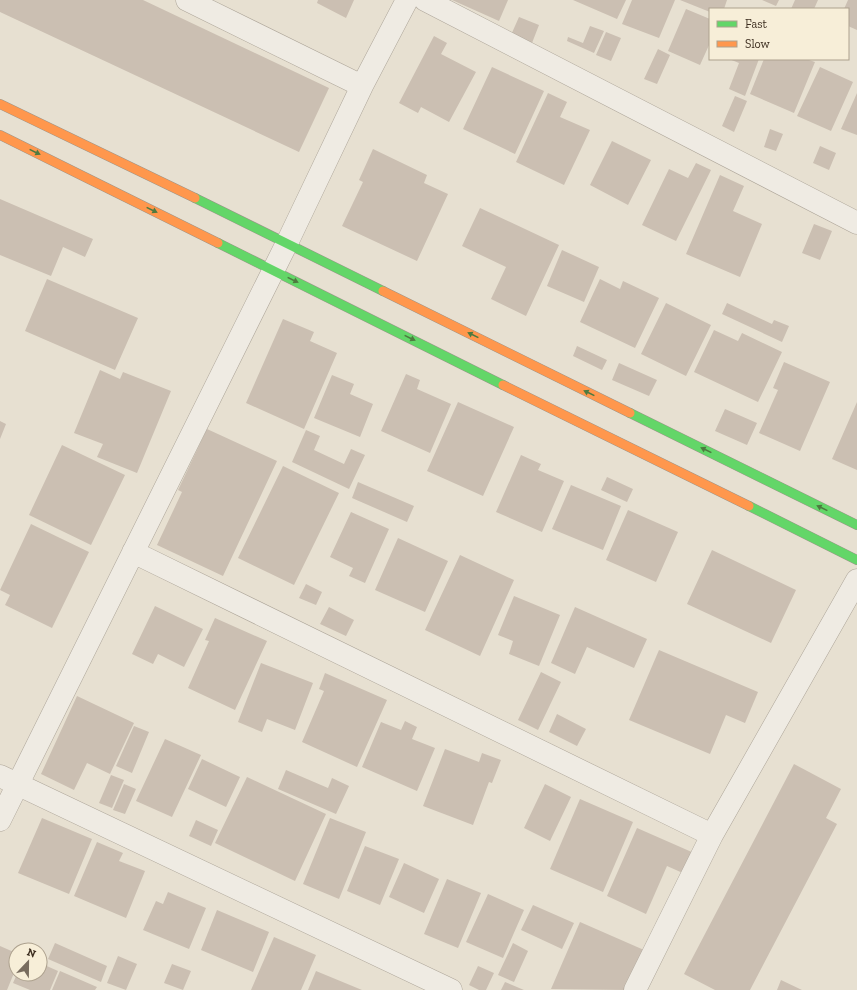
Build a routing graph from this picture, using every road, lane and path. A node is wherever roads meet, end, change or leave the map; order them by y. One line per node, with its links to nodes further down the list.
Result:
1 (187, 0): 4 (street)
2 (407, 0): 4 (street)
3 (425, 0): 7 (street)
4 (362, 86): 8 (street)
5 (0, 104): 8 (street)
6 (0, 135): 9 (street, one-way to 9)
7 (857, 223)
8 (287, 243): 9 (street); 10 (street, one-way to 8)
9 (274, 270): 11 (street); 12 (street, one-way to 12)
10 (857, 525)
11 (133, 552): 14 (street); 16 (street)
12 (857, 560)
13 (857, 580): 16 (street)
14 (9, 780): 15 (street); 17 (street)
15 (0, 820)
16 (712, 835): 18 (street)
17 (451, 990)
18 (635, 990)

